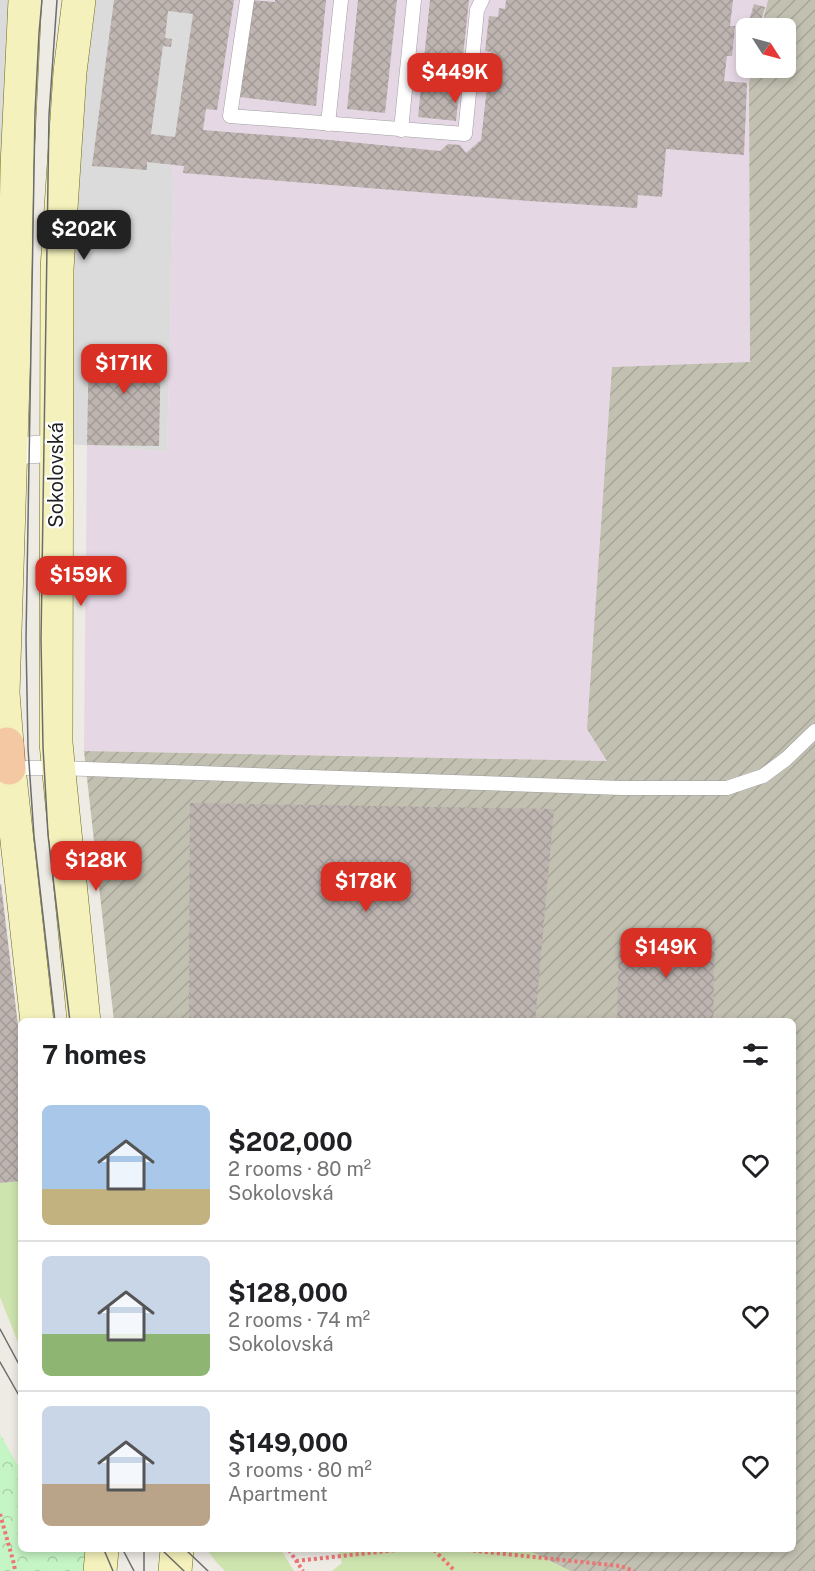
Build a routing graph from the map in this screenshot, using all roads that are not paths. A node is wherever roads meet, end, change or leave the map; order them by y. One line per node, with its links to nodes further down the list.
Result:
1 (24, 0): 10 (main road)
2 (79, 0): 9 (main road, Sokolovská)
3 (247, 0): 7 (lane)
4 (341, 0): 7 (lane)
5 (414, 0): 8 (lane)
6 (482, 0): 8 (lane)
7 (328, 124): 8 (lane)
8 (401, 130)
9 (56, 448): 10 (street); 13 (main road, Sokolovská)
10 (5, 451): 12 (main road)
11 (815, 731): 13 (lane)
12 (5, 752): 13 (lane); 14 (main road)
13 (58, 768): 15 (main road, Sokolovská)
14 (37, 1018)
15 (84, 1018)
16 (102, 1552): 17 (main road)
17 (100, 1571)

